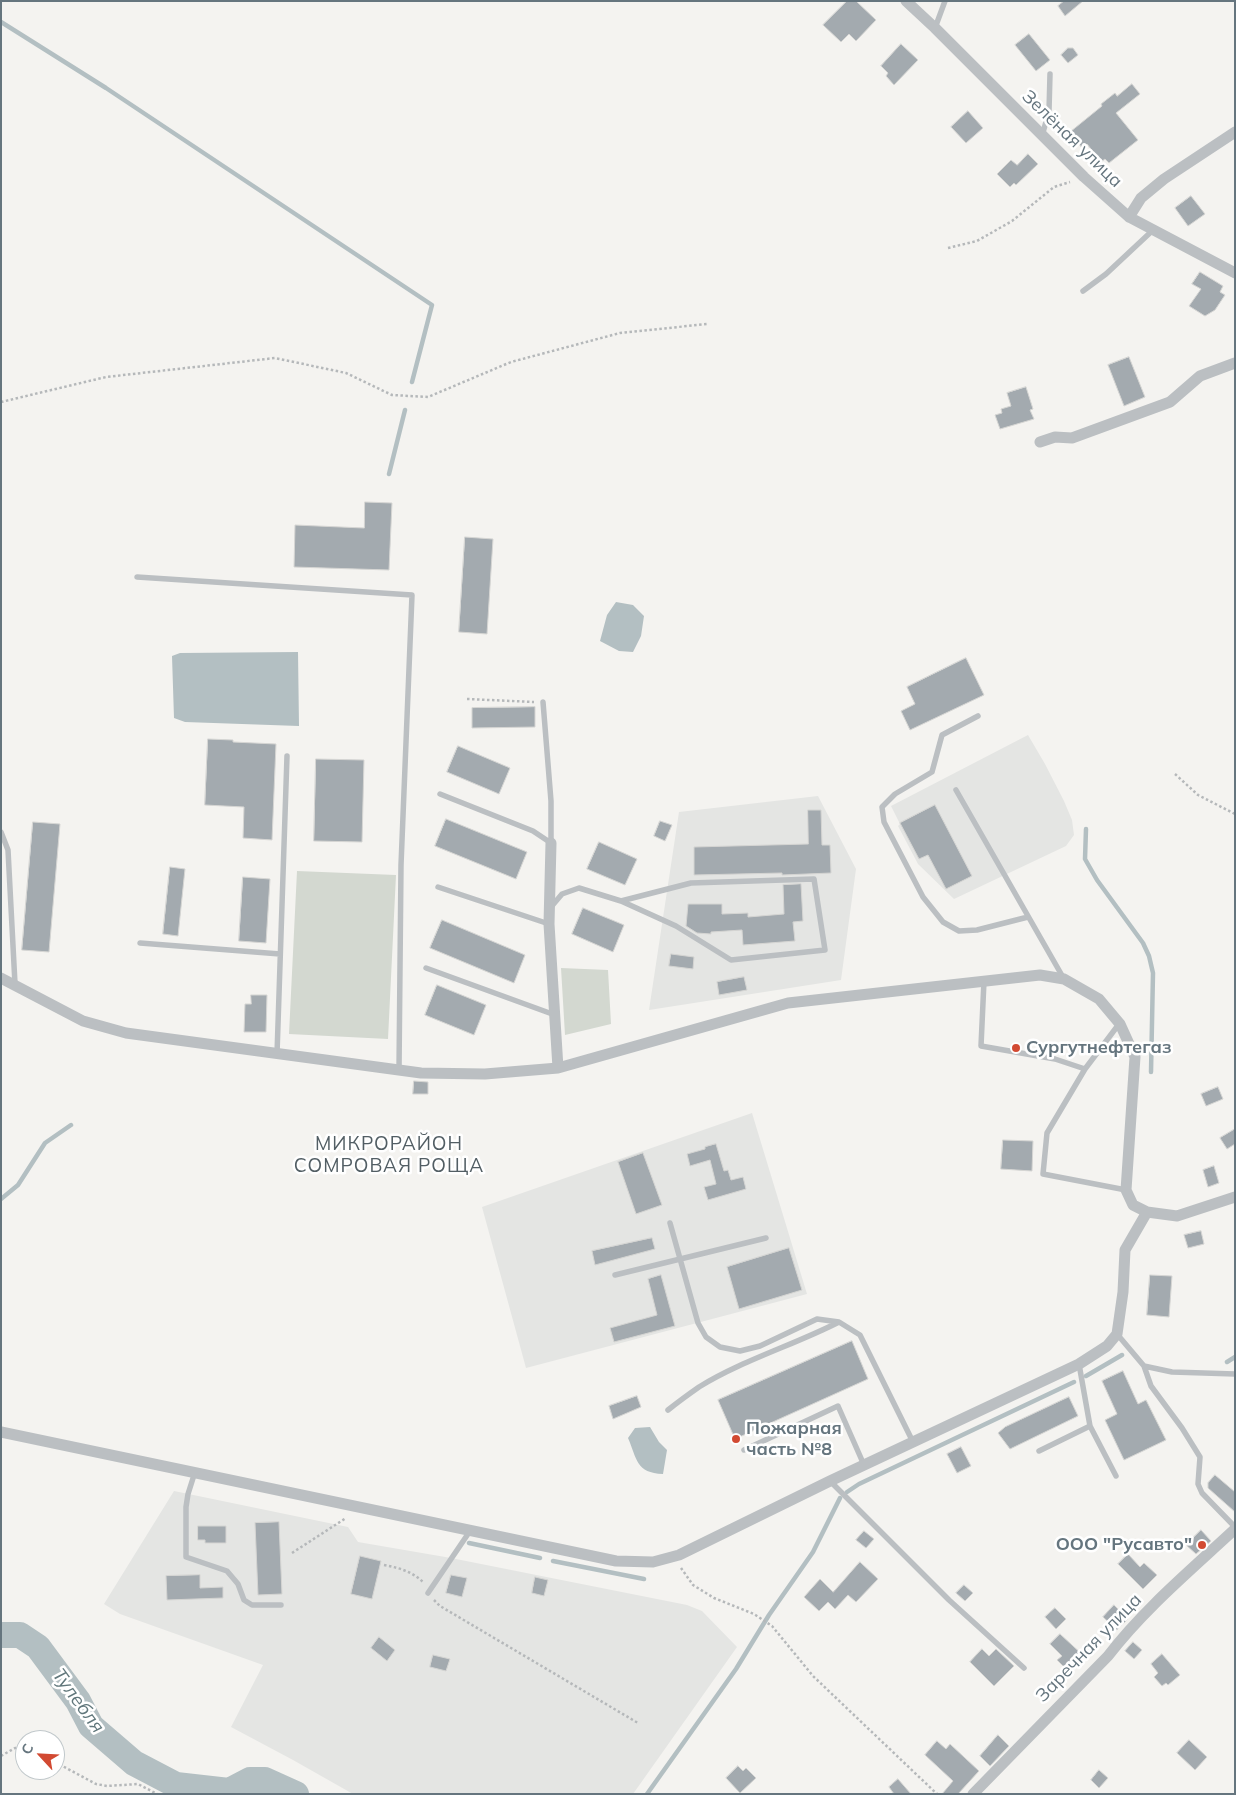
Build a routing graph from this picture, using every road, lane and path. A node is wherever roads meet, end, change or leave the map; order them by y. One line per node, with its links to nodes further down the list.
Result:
1 (906, 1): 3 (street, Зелёная улица)
2 (945, 1): 3 (lane)
3 (935, 28): 6 (street, Зелёная улица)
4 (1050, 74): 6 (lane)
5 (1235, 132): 8 (street)
6 (1042, 136): 7 (street, Зелёная улица)
7 (1084, 178): 8 (street, Зелёная улица); 10 (path)
8 (1129, 217): 9 (street, Зелёная улица)
9 (1152, 230): 11 (street, Зелёная улица); 12 (lane)
10 (948, 248)
11 (1235, 273)
12 (1083, 291)
13 (707, 324): 15 (path)
14 (1235, 363): 16 (street)
15 (1, 402)
16 (1040, 442)
17 (137, 577): 45 (lane)
18 (467, 700): 19 (path)
19 (543, 702): 27 (lane)
20 (978, 716): 31 (lane)
21 (287, 756): 34 (lane)
22 (1175, 774): 25 (path)
23 (956, 790): 31 (lane)
24 (440, 794): 27 (lane)
25 (1235, 814)
26 (1, 832): 39 (lane)
27 (551, 843): 30 (street)
28 (438, 887): 32 (lane)
29 (621, 901): 29 (lane); 30 (lane)
30 (550, 907): 32 (street)
31 (1028, 917): 37 (lane)
32 (549, 924): 40 (street)
33 (140, 943): 34 (lane)
34 (280, 954): 42 (lane)
35 (426, 968): 40 (lane)
36 (1, 978): 39 (street)
37 (1064, 979): 38 (street); 41 (street)
38 (984, 981): 43 (street); 44 (lane)
39 (15, 984): 42 (street)
40 (555, 1015): 43 (street)
41 (1120, 1024): 44 (lane); 46 (street)
42 (277, 1054): 45 (street)
43 (558, 1068): 45 (street)
44 (1084, 1069): 46 (lane)
45 (398, 1070)
46 (1126, 1190): 48 (street)
47 (1235, 1197): 48 (street)
48 (1147, 1212): 54 (street)
49 (670, 1223): 51 (lane)
50 (766, 1238): 51 (lane)
51 (680, 1259): 52 (lane); 53 (lane)
52 (615, 1275)
53 (839, 1322): 58 (lane); 61 (lane)
54 (1118, 1334): 55 (street); 56 (lane)
55 (1079, 1364): 59 (lane); 61 (street)
56 (1144, 1366): 57 (lane); 69 (lane)
57 (1235, 1374)
58 (668, 1410)
59 (1090, 1426): 63 (lane); 66 (lane)
60 (1, 1432): 65 (street)
61 (913, 1442): 64 (street)
62 (744, 1450): 64 (lane)
63 (1038, 1451)
64 (864, 1465): 67 (street)
65 (195, 1472): 68 (street); 75 (lane)
66 (1116, 1476)
67 (830, 1481): 72 (street); 76 (lane)
68 (352, 1505): 70 (street); 71 (path)
69 (1235, 1528): 83 (street, Заречная улица)
70 (470, 1530): 72 (street); 74 (lane)
71 (292, 1553)
72 (679, 1556): 82 (path)
73 (384, 1565): 74 (path)
74 (428, 1593): 77 (path)
75 (281, 1605)
76 (1024, 1668)
77 (638, 1723)
78 (15, 1748): 79 (path)
79 (1, 1756)
80 (65, 1767): 81 (path)
81 (157, 1794)
82 (937, 1794)
83 (973, 1794)

